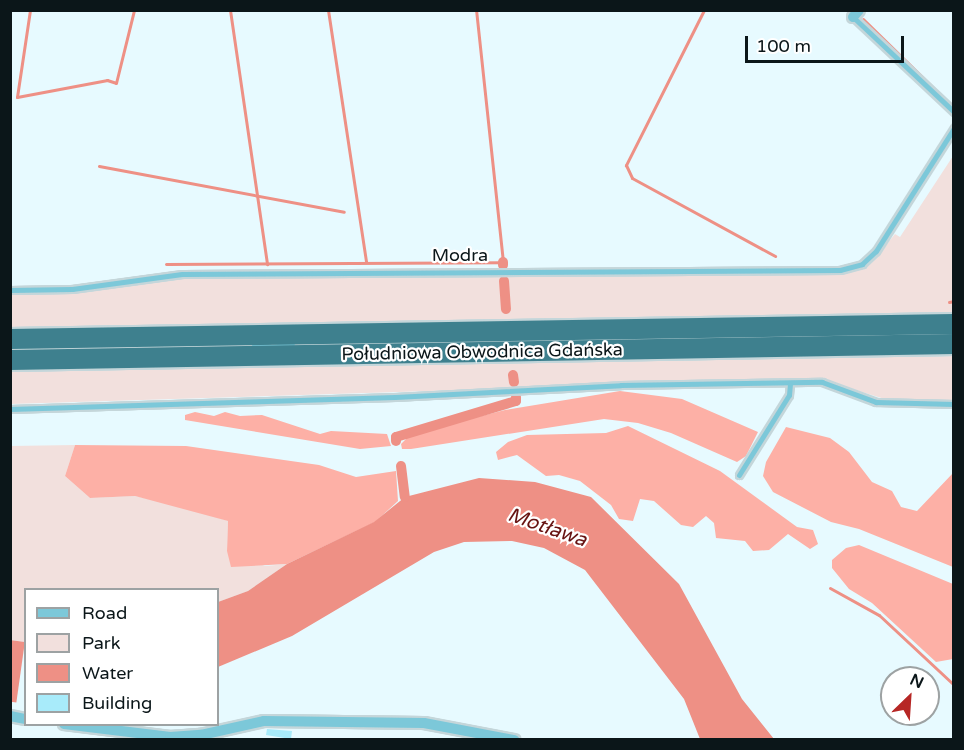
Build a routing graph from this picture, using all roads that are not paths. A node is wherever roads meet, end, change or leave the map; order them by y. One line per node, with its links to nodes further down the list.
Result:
1 (856, 14): 2 (lane)
2 (954, 112)
3 (954, 128): 4 (lane, Modra)
4 (10, 291)
5 (954, 324): 6 (highway, Południowa Obwodnica Gdańska)
6 (350, 334): 7 (highway, Południowa Obwodnica Gdańska); 10 (lane)
7 (193, 336): 8 (highway, Południowa Obwodnica Gdańska); 10 (lane)
8 (10, 339)
9 (954, 344): 11 (highway, Południowa Obwodnica Gdańska)
10 (273, 347): 11 (lane); 12 (lane)
11 (350, 354): 12 (highway, Południowa Obwodnica Gdańska)
12 (193, 357): 13 (highway, Południowa Obwodnica Gdańska)
13 (10, 360)
14 (790, 383): 15 (lane); 16 (lane); 17 (lane)
15 (954, 404)
16 (10, 409)
17 (739, 475)
18 (80, 726): 19 (street)
19 (514, 740)

